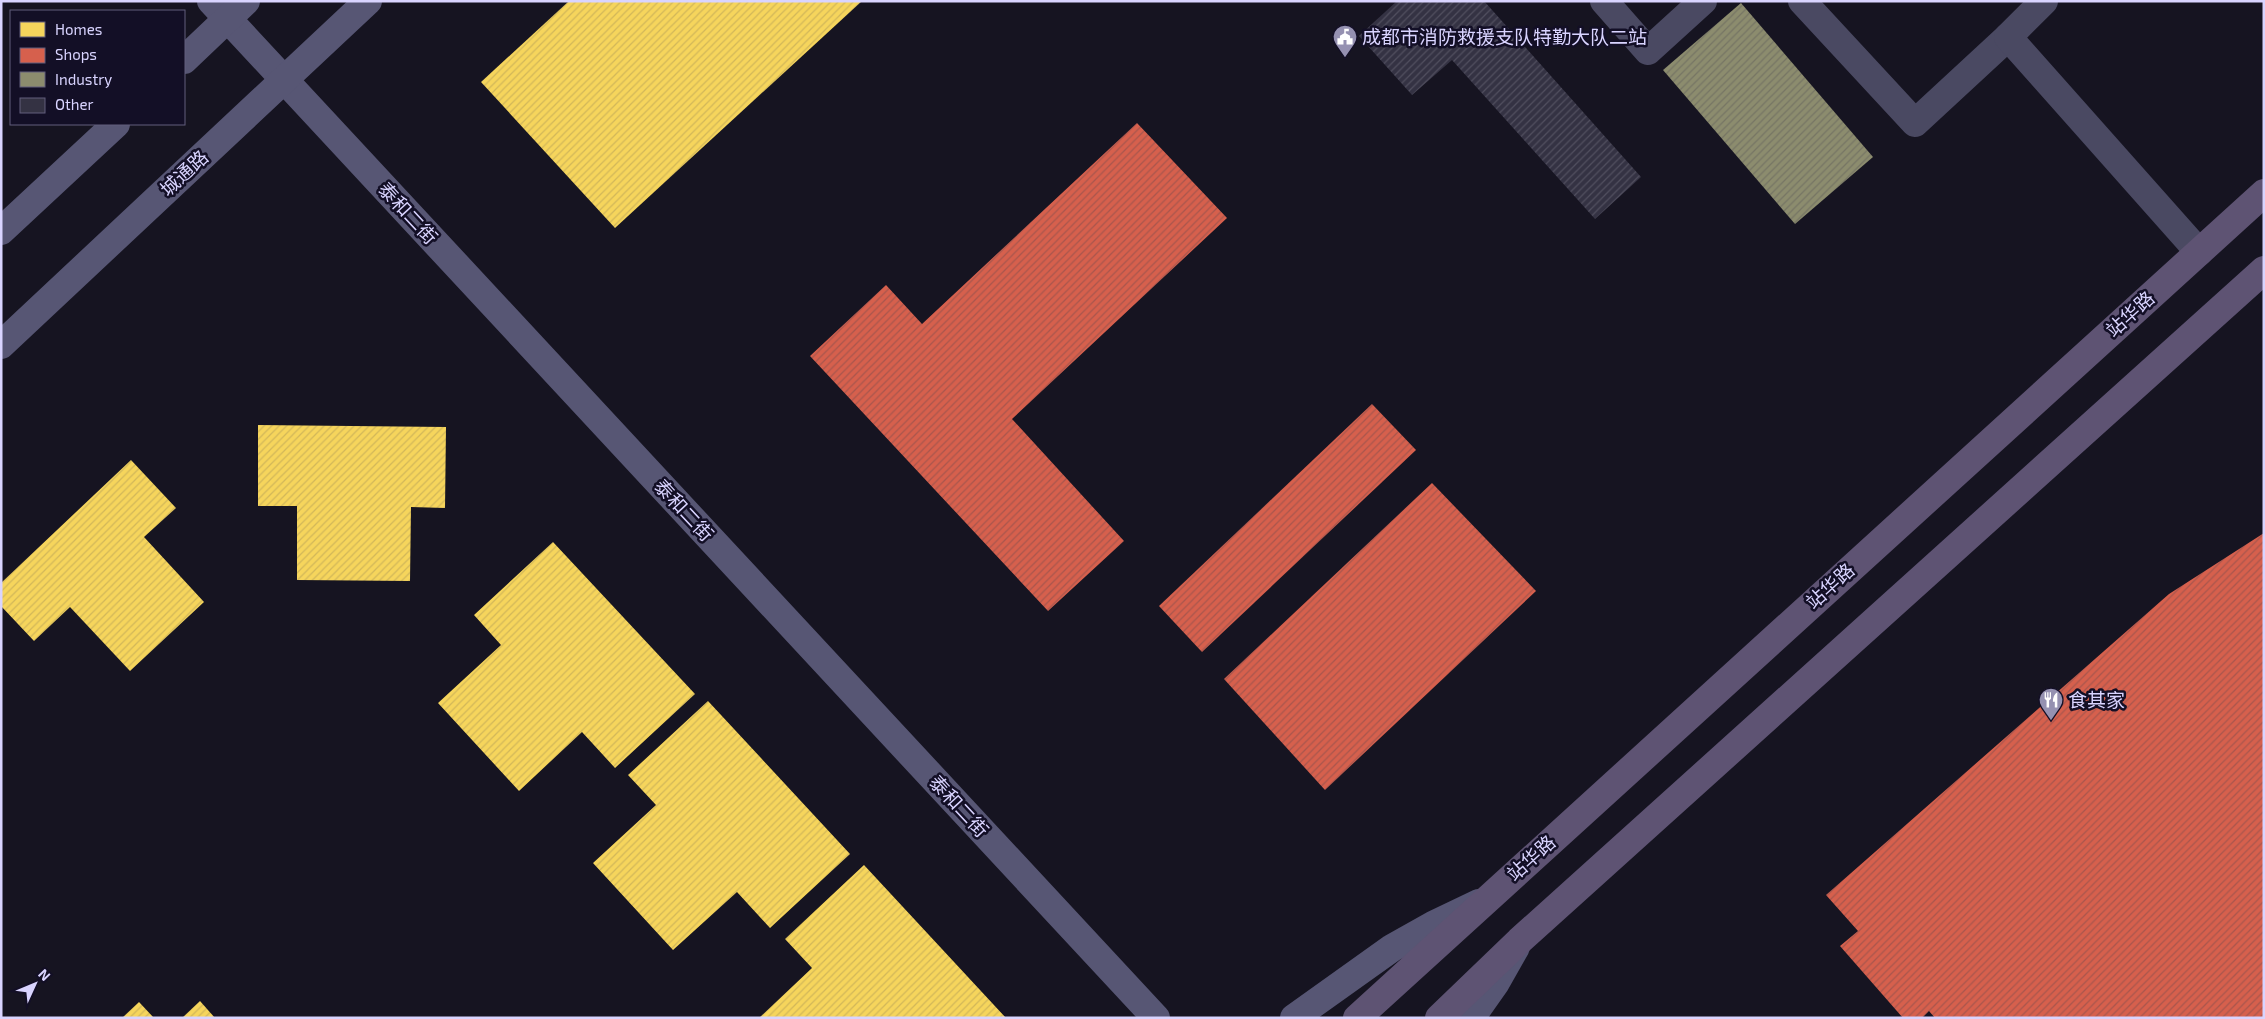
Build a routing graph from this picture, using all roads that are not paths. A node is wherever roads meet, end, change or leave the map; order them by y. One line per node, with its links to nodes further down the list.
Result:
1 (368, 1): 9 (street, 城通路)
2 (1604, 1): 3 (street)
3 (1703, 1)
4 (1802, 1): 7 (street)
5 (2044, 1): 7 (street)
6 (228, 7): 8 (street); 9 (street, 泰和二街)
7 (2008, 37): 13 (street)
8 (185, 59)
9 (284, 80): 15 (street, 城通路); 18 (street, 泰和二街)
10 (115, 125): 12 (street)
11 (2264, 193): 13 (main road, 站华路)
12 (1, 231)
13 (2199, 252): 16 (main road, 站华路)
14 (2264, 270): 17 (main road)
15 (1, 345)
16 (1483, 902): 19 (street); 20 (main road, 站华路)
17 (1519, 941): 21 (main road); 22 (street)
18 (1156, 1018)
19 (1294, 1018)
20 (1357, 1018)
21 (1439, 1018)
22 (1471, 1018)

